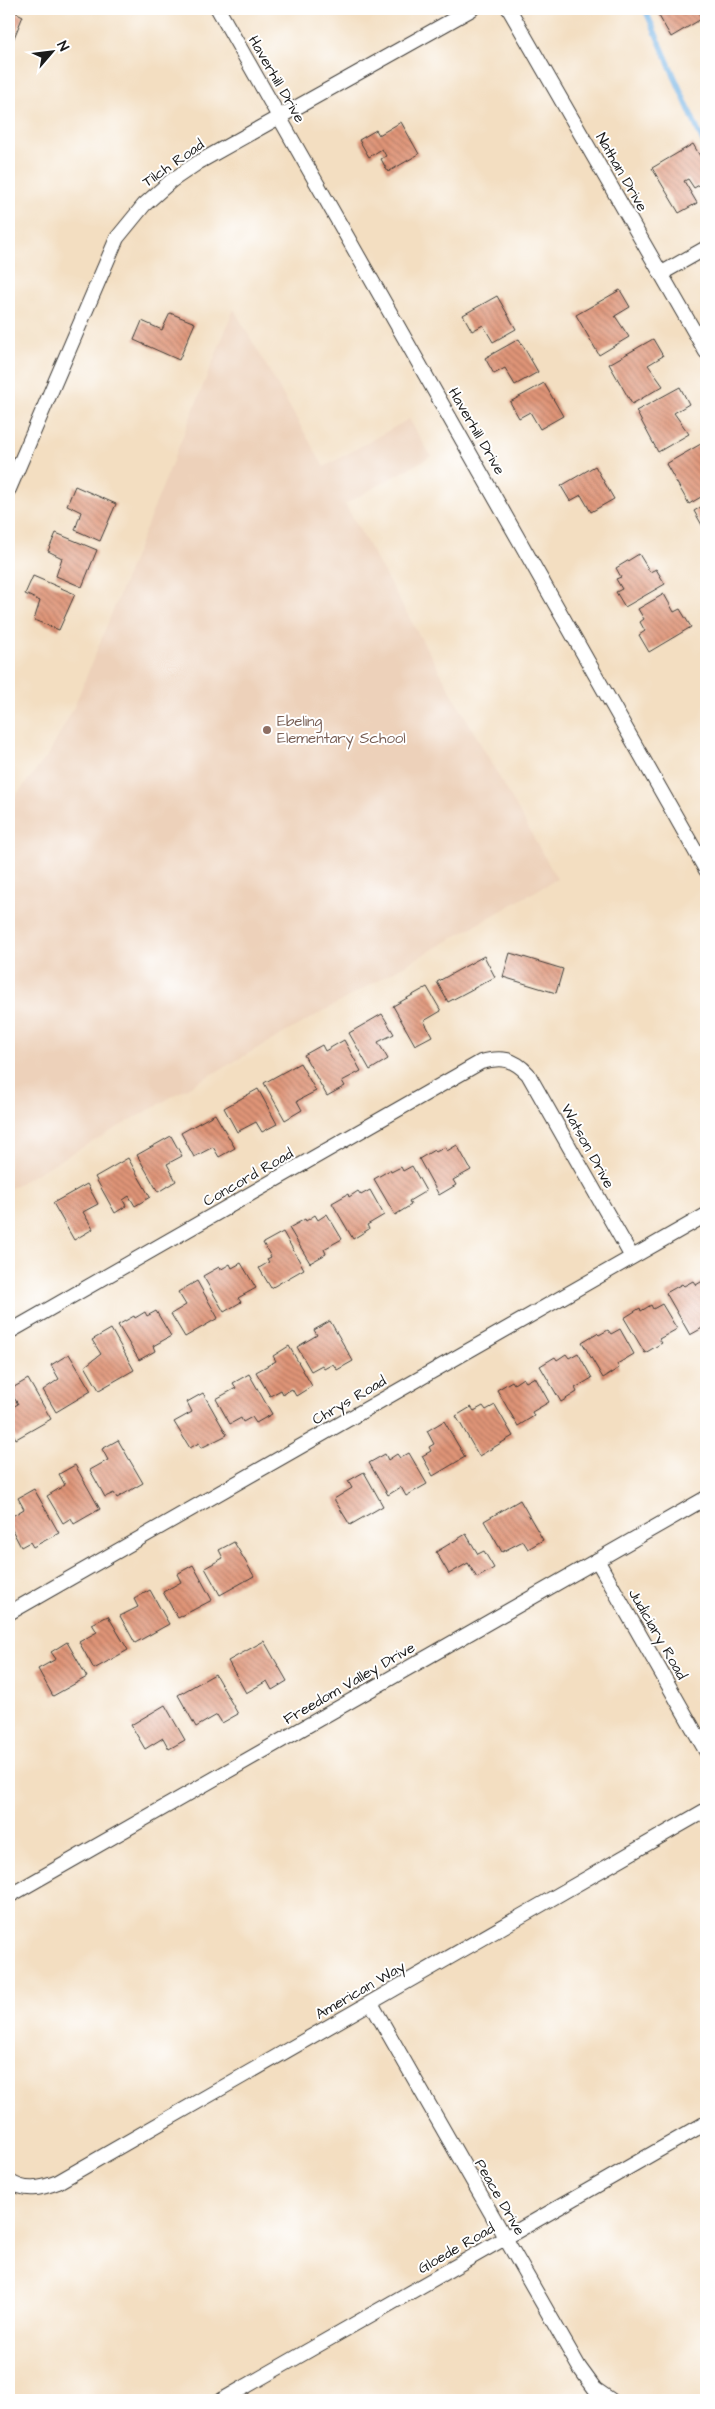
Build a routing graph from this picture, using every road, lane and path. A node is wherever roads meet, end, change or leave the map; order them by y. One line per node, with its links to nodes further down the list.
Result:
1 (218, 9): 4 (street, Haverhill Drive)
2 (472, 9): 4 (street, Tilch Road)
3 (509, 9): 6 (street, Nathan Drive)
4 (280, 117): 8 (street, Tilch Road); 9 (street, Haverhill Drive)
5 (706, 248): 6 (street)
6 (662, 274): 7 (street, Nathan Drive)
7 (706, 352)
8 (9, 489)
9 (706, 870)
10 (507, 1058): 12 (street, Watson Drive); 13 (street, Concord Road)
11 (706, 1215): 12 (street, Chrys Road)
12 (632, 1257): 16 (street, Chrys Road)
13 (9, 1332)
14 (706, 1498): 15 (street, Freedom Valley Drive)
15 (597, 1560): 17 (street, Judiciary Road); 19 (street, Freedom Valley Drive)
16 (9, 1614)
17 (706, 1751)
18 (706, 1810): 20 (street, American Way)
19 (9, 1896)
20 (371, 2003): 22 (street, American Way); 23 (street, Peace Drive)
21 (706, 2123): 23 (street, Gloede Road)
22 (9, 2180)
23 (505, 2239): 24 (street, Gloede Road); 25 (street, Peace Drive)
24 (222, 2400)
25 (611, 2400)

